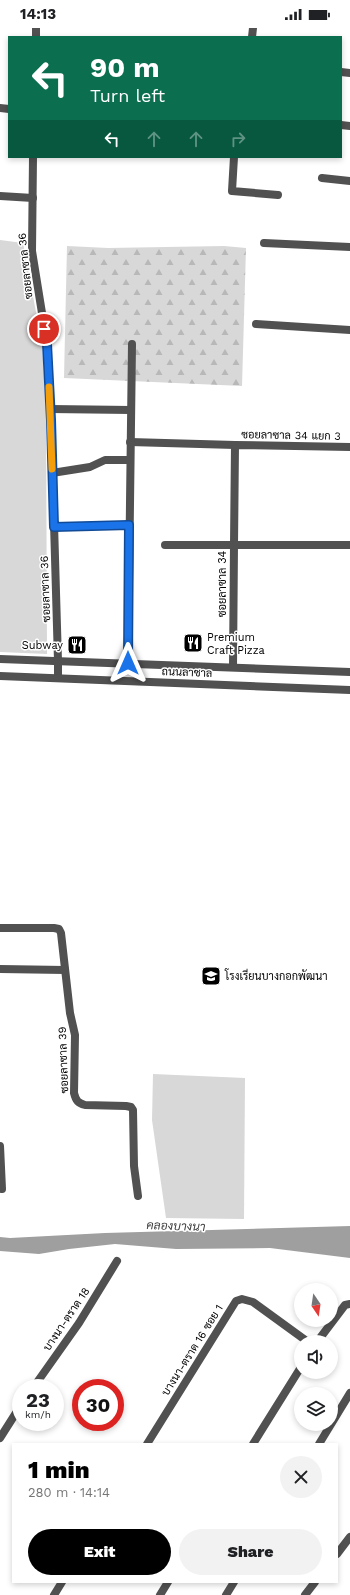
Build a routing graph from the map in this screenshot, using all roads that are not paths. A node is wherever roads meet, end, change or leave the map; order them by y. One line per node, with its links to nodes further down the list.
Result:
1 (33, 158): 7 (street, ซอยลาซาล 36)
2 (234, 158): 5 (street)
3 (322, 178): 4 (street)
4 (350, 181)
5 (278, 195)
6 (0, 196): 7 (street)
7 (33, 198): 13 (street, ซอยลาซาล 36)
8 (264, 243): 9 (street)
9 (350, 247)
10 (256, 324): 11 (street)
11 (350, 330)
12 (132, 344): 14 (street)
13 (50, 409): 14 (street); 19 (street, ซอยลาซาล 36)
14 (131, 410): 15 (street)
15 (130, 442): 16 (street); 18 (street)
16 (235, 445): 17 (street, ซอยลาซาล 34 แยก 3); 23 (street, ซอยลาซาล 34 แยก 3)
17 (350, 447)
18 (130, 460): 19 (street); 20 (street)
19 (52, 473): 21 (street, ซอยลาซาล 36)
20 (129, 525): 21 (street); 27 (street)
21 (54, 527): 26 (street, ซอยลาซาล 36)
22 (165, 545): 23 (street)
23 (234, 545): 24 (street, ซอยลาซาล 34); 28 (street, ซอยลาซาล 34)
24 (350, 545)
25 (0, 659): 26 (street, ถนนลาซาล)
26 (58, 661): 27 (street, ถนนลาซาล); 31 (street, ซอยลาซาล 36)
27 (128, 663): 28 (street, ถนนลาซาล)
28 (233, 668): 29 (street, ถนนลาซาล)
29 (350, 672)
30 (0, 676): 31 (street, ถนนลาซาล)
31 (58, 678): 32 (street, ถนนลาซาล)
32 (350, 690)
33 (0, 928): 35 (street, ซอยลาซาล 39)
34 (0, 969): 35 (street)
35 (65, 970): 38 (street, ซอยลาซาล 39)
36 (0, 1146): 37 (street)
37 (2, 1189)
38 (138, 1196)
39 (117, 1261): 44 (street, บางนา-ตราด 18)
40 (350, 1304): 42 (street)
41 (298, 1335): 48 (street, บางนา-ตราด 16 ซอย 1)
42 (322, 1335)
43 (294, 1378): 49 (street)
44 (38, 1379)
45 (350, 1393): 50 (street)
46 (12, 1419): 47 (street)
47 (0, 1438)
48 (148, 1443)
49 (254, 1443)
50 (320, 1443)
51 (350, 1537): 52 (street)
52 (338, 1553)
53 (61, 1583): 57 (street)
54 (167, 1583): 58 (street)
55 (233, 1583): 59 (street)
56 (314, 1583): 60 (street)
57 (54, 1595)
58 (160, 1595)
59 (226, 1595)
60 (305, 1595)

